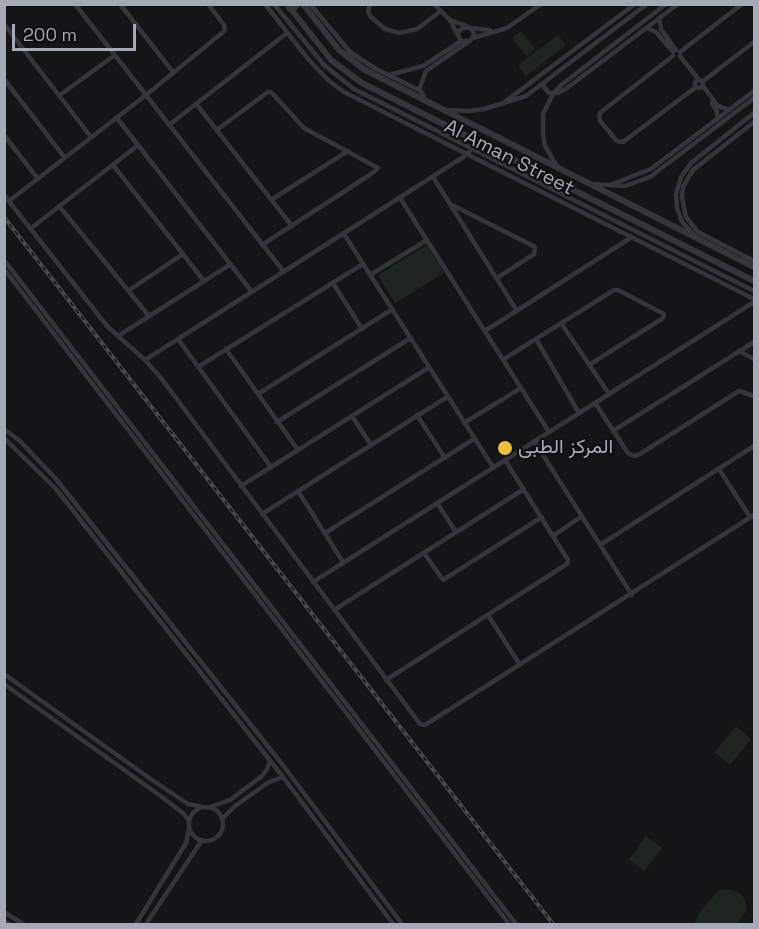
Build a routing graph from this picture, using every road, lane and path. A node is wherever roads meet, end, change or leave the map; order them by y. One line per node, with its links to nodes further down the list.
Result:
1 (75, 4): 38 (street)
2 (120, 4): 40 (street)
3 (208, 4): 40 (street)
4 (265, 4): 31 (street)
5 (274, 4): 29 (street)
6 (298, 4): 17 (street)
7 (303, 4): 23 (street, Al Aman Street)
8 (310, 4): 42 (street)
9 (370, 4): 18 (street)
10 (434, 4): 18 (street)
11 (541, 4): 30 (street)
12 (635, 4): 22 (street)
13 (647, 4): 25 (street)
14 (678, 4): 19 (street)
15 (742, 4): 37 (street)
16 (665, 5): 19 (street); 49 (street)
17 (288, 6): 26 (street, Al Aman Street)
18 (441, 11): 21 (street)
19 (668, 12): 20 (street)
20 (659, 18): 28 (street); 37 (street)
21 (450, 20): 27 (street); 32 (street)
22 (615, 20): 25 (street); 55 (street)
23 (315, 21): 26 (street); 42 (street, Al Aman Street)
24 (4, 24): 50 (street)
25 (620, 26): 45 (street)
26 (305, 28): 56 (street, Al Aman Street)
27 (469, 28): 30 (street); 32 (street); 33 (street)
28 (647, 28): 37 (street); 49 (street)
29 (293, 29): 31 (street); 56 (street)
30 (492, 31): 33 (street)
31 (287, 33): 54 (street); 74 (street)
32 (458, 33): 34 (street)
33 (473, 38): 35 (street)
34 (461, 41): 35 (street); 39 (street)
35 (468, 42): 41 (street)
36 (754, 42): 46 (street)
37 (677, 54): 46 (street); 46 (street)
38 (115, 55): 50 (street); 51 (street)
39 (423, 66): 41 (street); 43 (street)
40 (173, 72): 51 (street)
41 (426, 72): 47 (street)
42 (379, 74): 43 (street); 53 (street, Al Aman Street)
43 (389, 75): 47 (street)
44 (4, 79): 75 (street)
45 (544, 83): 49 (street); 55 (street)
46 (699, 84): 58 (street); 61 (street)
47 (419, 90): 53 (street)
48 (754, 91): 58 (street)
49 (553, 94): 78 (street)
50 (60, 95): 69 (street)
51 (146, 95): 60 (street); 64 (street)
52 (754, 98): 67 (street)
53 (424, 100): 57 (street, Al Aman Street)
54 (197, 105): 64 (street); 66 (street)
55 (499, 106): 57 (street)
56 (403, 109): 70 (street, Al Aman Street)
57 (441, 109): 78 (street, Al Aman Street)
58 (730, 110): 61 (street)
59 (754, 113): 62 (street)
60 (117, 118): 69 (street); 71 (street)
61 (717, 120): 67 (street)
62 (744, 122): 65 (street); 76 (street)
63 (754, 122): 65 (street)
64 (169, 126): 98 (street)
65 (748, 127): 101 (street)
66 (218, 129): 72 (street); 85 (street)
67 (703, 134): 73 (street); 82 (street)
68 (4, 135): 80 (street)
69 (92, 137): 75 (street)
70 (474, 144): 74 (street); 89 (street, Al Aman Street); 90 (street)
71 (137, 146): 77 (street); 102 (street)
72 (348, 151): 85 (street); 91 (street)
73 (683, 153): 76 (street); 82 (street)
74 (468, 154): 79 (street); 95 (street)
75 (65, 158): 80 (street)
76 (691, 163): 96 (street)
77 (113, 165): 88 (street); 99 (street)
78 (559, 168): 81 (street, Al Aman Street)
79 (433, 177): 84 (street); 87 (street)
80 (38, 179): 86 (street)
81 (590, 184): 82 (street); 96 (street, Al Aman Street)
82 (607, 186)
83 (4, 195): 86 (street)
84 (400, 198): 94 (street); 97 (street)
85 (271, 200): 91 (street)
86 (9, 201): 92 (street)
87 (450, 203): 110 (street); 110 (street)
88 (60, 206): 92 (street); 114 (street)
89 (614, 211): 90 (street); 106 (street, Al Aman Street)
90 (610, 218): 93 (street)
91 (292, 225): 98 (street)
92 (30, 228): 124 (street)
93 (639, 232): 95 (street); 109 (street)
94 (344, 234): 103 (street); 107 (street)
95 (631, 237): 117 (street); 119 (street)
96 (696, 238): 104 (street, Al Aman Street)
97 (427, 240): 108 (street); 123 (street)
98 (262, 245): 107 (street)
99 (183, 254): 111 (street); 114 (street)
100 (4, 260): 209 (street)
101 (754, 261)
102 (231, 264): 111 (street); 116 (street)
103 (363, 264): 108 (street); 113 (street)
104 (754, 267)
105 (4, 269): 208 (street)
106 (730, 269): 109 (street); 112 (street, Al Aman Street)
107 (284, 272): 116 (street)
108 (370, 275): 118 (street)
109 (726, 276): 115 (street)
110 (497, 278): 119 (street)
111 (204, 281): 120 (street)
112 (754, 281)
113 (333, 283): 122 (street); 129 (street)
114 (128, 291): 120 (street)
115 (754, 291)
116 (252, 292): 125 (street)
117 (754, 300): 139 (street)
118 (392, 310): 122 (street); 126 (street)
119 (517, 311): 123 (street)
120 (149, 316): 124 (street)
121 (561, 323): 127 (street); 134 (street); 134 (street)
122 (362, 329): 138 (street)
123 (485, 331): 131 (street)
124 (118, 336): 133 (street)
125 (178, 339): 133 (street); 135 (street)
126 (410, 339): 136 (street); 146 (street)
127 (536, 339): 131 (street); 143 (street)
128 (754, 342): 130 (street)
129 (226, 349): 135 (street); 138 (street)
130 (739, 351): 132 (street); 149 (street)
131 (504, 359): 137 (street)
132 (754, 359)
133 (145, 360): 164 (street)
134 (589, 365): 139 (street)
135 (198, 367): 160 (street)
136 (428, 368): 141 (street); 144 (street)
137 (521, 388): 147 (street); 150 (street)
138 (258, 394): 146 (street)
139 (609, 394): 142 (street)
140 (754, 396): 149 (street)
141 (447, 397): 145 (street); 147 (street)
142 (595, 403): 143 (street); 149 (street)
143 (579, 413): 150 (street)
144 (352, 416): 154 (street); 156 (street)
145 (417, 416): 154 (street); 157 (street)
146 (277, 422): 156 (street)
147 (464, 423): 152 (street)
148 (4, 429): 159 (street)
149 (613, 431)
150 (549, 432): 153 (street)
151 (4, 438): 163 (street)
152 (474, 439): 157 (street); 161 (street)
153 (534, 441): 158 (street); 169 (street)
154 (371, 445): 166 (street)
155 (754, 446): 162 (street)
156 (297, 450): 160 (street)
157 (445, 458): 172 (street)
158 (505, 460): 161 (street); 165 (street)
159 (45, 466): 163 (street); 186 (street)
160 (271, 467): 164 (street)
161 (493, 467): 167 (street)
162 (719, 469): 170 (street); 175 (street)
163 (39, 472): 187 (street)
164 (241, 486): 168 (street)
165 (524, 489): 171 (street); 173 (street)
166 (298, 491): 168 (street); 172 (street)
167 (437, 503): 173 (street); 177 (street)
168 (262, 514): 178 (street)
169 (582, 516): 174 (street); 175 (street)
170 (752, 516): 179 (street)
171 (542, 517): 174 (street); 176 (street)
172 (325, 532): 177 (street)
173 (456, 532): 176 (street)
174 (553, 536): 181 (street)
175 (600, 545): 179 (street)
176 (424, 552): 180 (street)
177 (343, 562): 178 (street)
178 (313, 582): 180 (street)
179 (632, 595): 182 (street)
180 (334, 610): 184 (street)
181 (488, 615): 182 (street); 184 (street)
182 (520, 665): 184 (street)
183 (4, 674): 189 (street)
184 (386, 680)
185 (4, 684): 191 (street)
186 (243, 716): 187 (street); 192 (street)
187 (237, 720): 188 (street)
188 (270, 761): 190 (street); 195 (street)
189 (145, 775): 191 (street); 194 (street)
190 (283, 777): 193 (street); 196 (street)
191 (140, 781): 197 (street)
192 (302, 791): 193 (street); 207 (street)
193 (296, 796): 206 (street)
194 (202, 807): 195 (street); 197 (street)
195 (209, 807): 196 (street)
196 (222, 819): 199 (street)
197 (189, 821): 198 (street)
198 (189, 828): 199 (street); 204 (street)
199 (202, 840): 205 (street)
200 (4, 912): 203 (street)
201 (4, 921): 202 (street)
202 (9, 924)
203 (23, 924)
204 (136, 924)
205 (146, 924)
206 (393, 924)
207 (402, 924)
208 (509, 924)
209 (516, 924)

